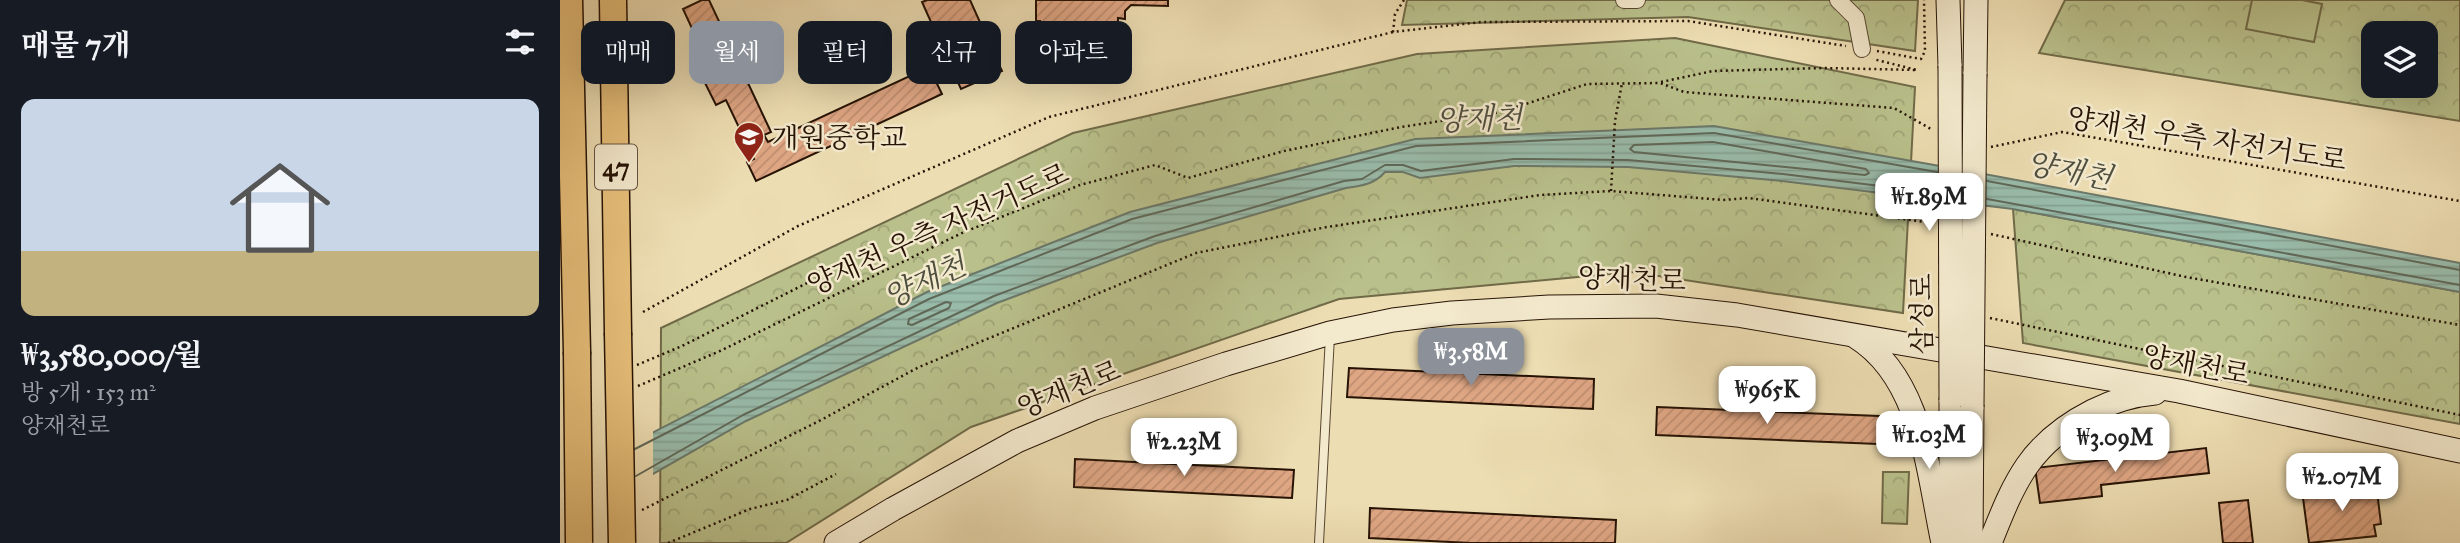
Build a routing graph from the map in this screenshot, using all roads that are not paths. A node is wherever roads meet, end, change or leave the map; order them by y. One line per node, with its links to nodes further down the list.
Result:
1 (569, 0): 9 (main road, 47)
2 (613, 0): 17 (main road, 47, bridge)
3 (1624, 0): 4 (street)
4 (1637, 0)
5 (1839, 0): 10 (street)
6 (1948, 0): 14 (street, 삼성로, bridge)
7 (1976, 0): 14 (street, 삼성로, bridge)
8 (560, 9): 9 (street)
9 (569, 35): 16 (main road, 47, bridge)
10 (1857, 48)
11 (1330, 332): 12 (street, 양재천로); 18 (street, 양재천로); 19 (lane)
12 (1850, 334): 13 (street, 양재천로); 20 (street)
13 (2179, 391): 15 (street, 양재천로); 23 (street)
14 (1961, 404): 21 (street, 삼성로); 22 (street, 삼성로)
15 (2460, 450)
16 (579, 543)
17 (622, 543)
18 (836, 543)
19 (1319, 543)
20 (1943, 543)
21 (1951, 543)
22 (1971, 543)
23 (1990, 543)

